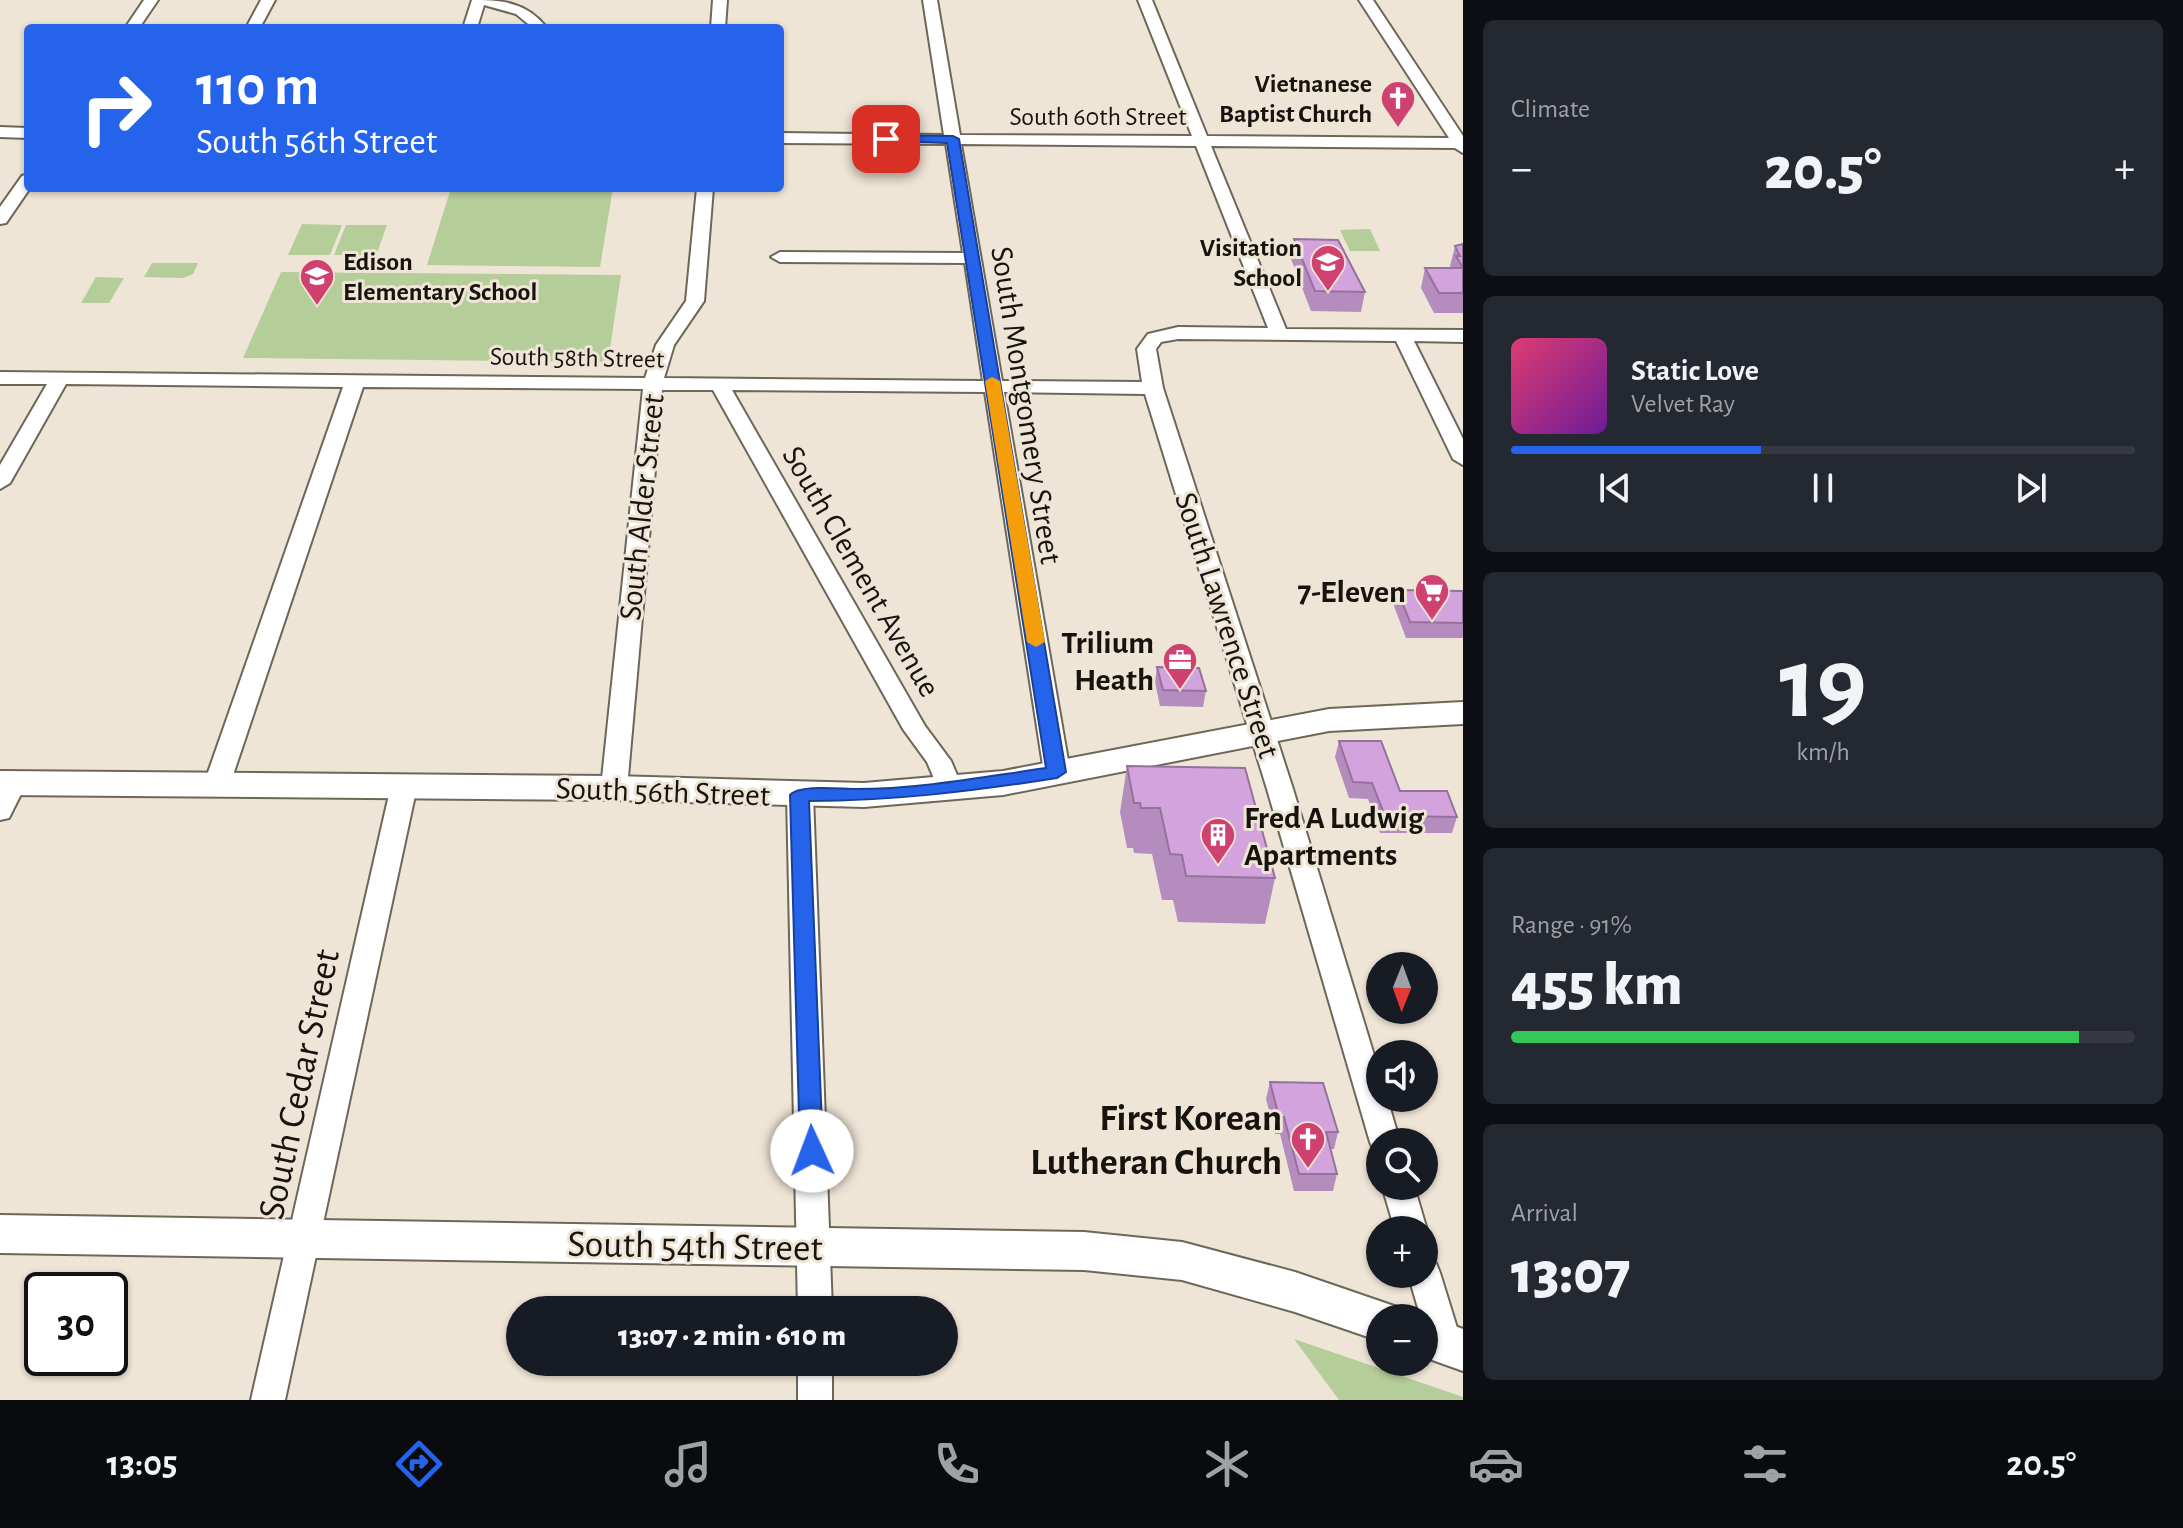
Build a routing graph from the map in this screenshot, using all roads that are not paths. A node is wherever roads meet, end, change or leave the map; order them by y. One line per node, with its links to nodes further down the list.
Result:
1 (151, 0): 8 (street)
2 (268, 0): 9 (street)
3 (720, 0): 12 (street)
4 (930, 0): 16 (street, South Montgomery Street)
5 (1145, 0): 17 (street)
6 (1366, 0): 18 (street)
7 (479, 1): 10 (street); 11 (street)
8 (135, 24)
9 (255, 24)
10 (471, 24)
11 (536, 24)
12 (718, 24)
13 (0, 132): 14 (street)
14 (24, 133)
15 (784, 138): 16 (street, South 60th Street)
16 (953, 139): 17 (street, South 60th Street); 23 (street, South Montgomery Street)
17 (1201, 141): 18 (street, South 60th Street); 24 (street)
18 (1462, 145)
19 (24, 185): 21 (street)
20 (705, 192): 30 (street, South Alder Street)
21 (0, 219)
22 (780, 257): 23 (street)
23 (973, 258): 32 (street, South Montgomery Street)
24 (1279, 334): 25 (street); 33 (street, South Lawrence Street)
25 (1402, 335): 26 (street); 34 (street)
26 (1463, 336)
27 (0, 378): 28 (street, South 58th Street)
28 (60, 378): 29 (street, South 58th Street); 35 (street)
29 (355, 381): 30 (street, South 58th Street); 39 (street)
30 (653, 383): 31 (street, South 58th Street); 41 (street, South Alder Street)
31 (722, 384): 32 (street, South 58th Street); 42 (street, South Clement Avenue)
32 (993, 387): 33 (street, South 58th Street); 38 (street, South Montgomery Street)
33 (1153, 388): 37 (street, South Lawrence Street)
34 (1463, 459)
35 (0, 483)
36 (1463, 713): 37 (main road, South 56th Street)
37 (1262, 732): 38 (main road, South 56th Street); 45 (street, South Lawrence Street)
38 (1057, 772): 42 (main road, South 56th Street)
39 (217, 784): 40 (main road, South 56th Street); 43 (main road, South 56th Street)
40 (404, 786): 41 (main road, South 56th Street); 47 (street, South Cedar Street)
41 (614, 788): 44 (main road, South 56th Street)
42 (950, 789): 44 (main road, South 56th Street)
43 (4, 793)
44 (800, 795): 48 (street)
45 (1381, 1128)
46 (0, 1234): 47 (main road, South 54th Street)
47 (305, 1239): 48 (main road, South 54th Street); 54 (street, South Cedar Street)
48 (813, 1246): 50 (street); 51 (main road, South 54th Street)
49 (1428, 1288): 52 (street)
50 (815, 1296)
51 (1366, 1316)
52 (1444, 1343)
53 (815, 1376): 55 (street)
54 (268, 1400)
55 (815, 1400)

